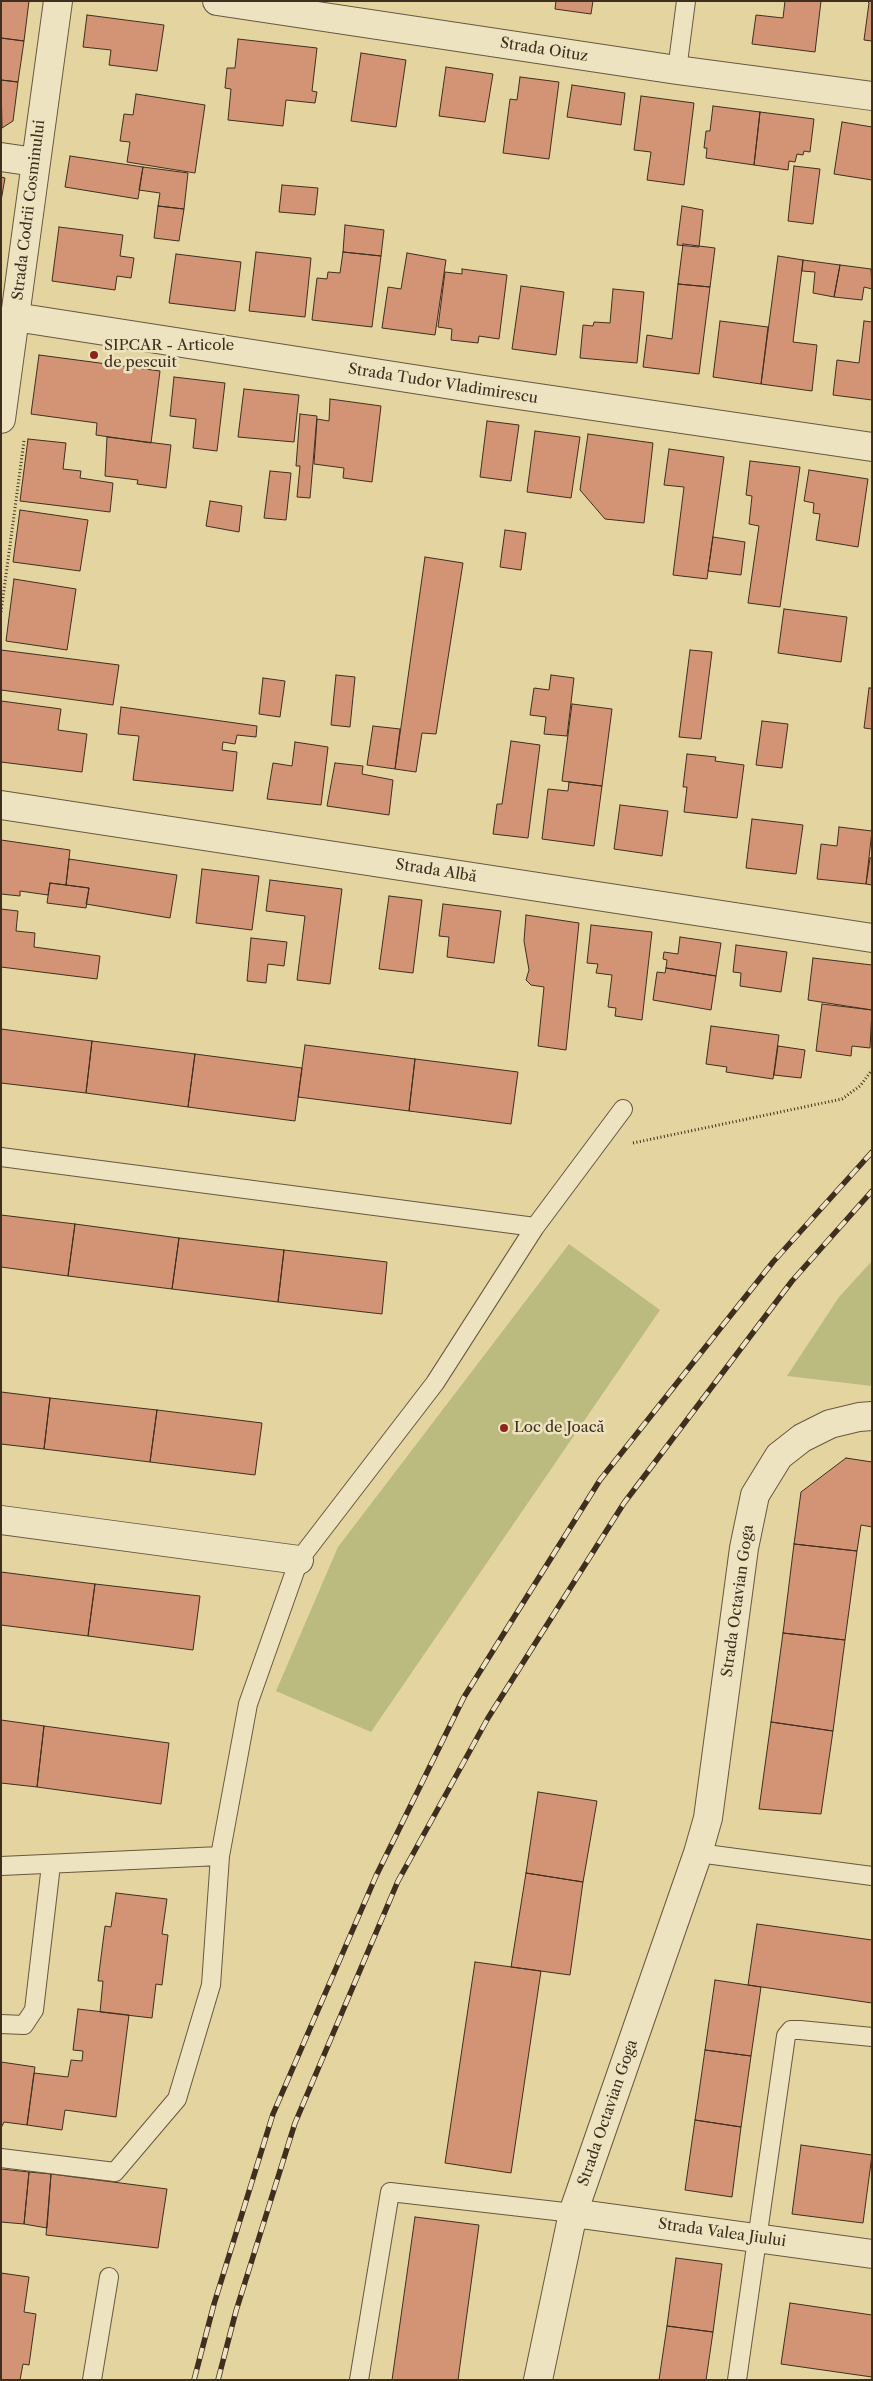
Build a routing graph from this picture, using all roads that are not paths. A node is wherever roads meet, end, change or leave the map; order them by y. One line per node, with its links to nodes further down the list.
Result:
1 (58, 1): 8 (street, Strada Codrii Cosminului)
2 (217, 1): 4 (street, Strada Oituz)
3 (686, 1): 5 (lane)
4 (366, 12): 5 (street, Strada Oituz)
5 (677, 70): 6 (street, Strada Oituz)
6 (872, 96)
7 (1, 157): 8 (street)
8 (35, 162): 9 (street, Strada Codrii Cosminului)
9 (15, 317): 10 (street, Strada Codrii Cosminului); 11 (street, Strada Tudor Vladimirescu)
10 (1, 419)
11 (872, 447)
12 (1, 805): 13 (street, Strada Albă)
13 (872, 938)
14 (622, 1109): 16 (lane)
15 (1, 1156): 16 (lane)
16 (536, 1227): 19 (lane)
17 (872, 1416): 20 (street, Strada Octavian Goga)
18 (1, 1520): 19 (street)
19 (299, 1560): 21 (lane)
20 (698, 1853): 24 (lane); 28 (street, Strada Octavian Goga)
21 (220, 1856): 22 (lane); 27 (lane)
22 (51, 1865): 23 (lane); 25 (lane)
23 (1, 1866)
24 (872, 1876)
25 (1, 2024)
26 (872, 2037): 29 (lane)
27 (1, 2158)
28 (573, 2213): 29 (street, Strada Valea Jiului); 33 (lane); 34 (street, Strada Octavian Goga)
29 (758, 2237): 30 (street, Strada Valea Jiului); 35 (lane)
30 (872, 2254)
31 (109, 2277): 32 (lane)
32 (92, 2380)
33 (359, 2380)
34 (538, 2380)
35 (737, 2380)

